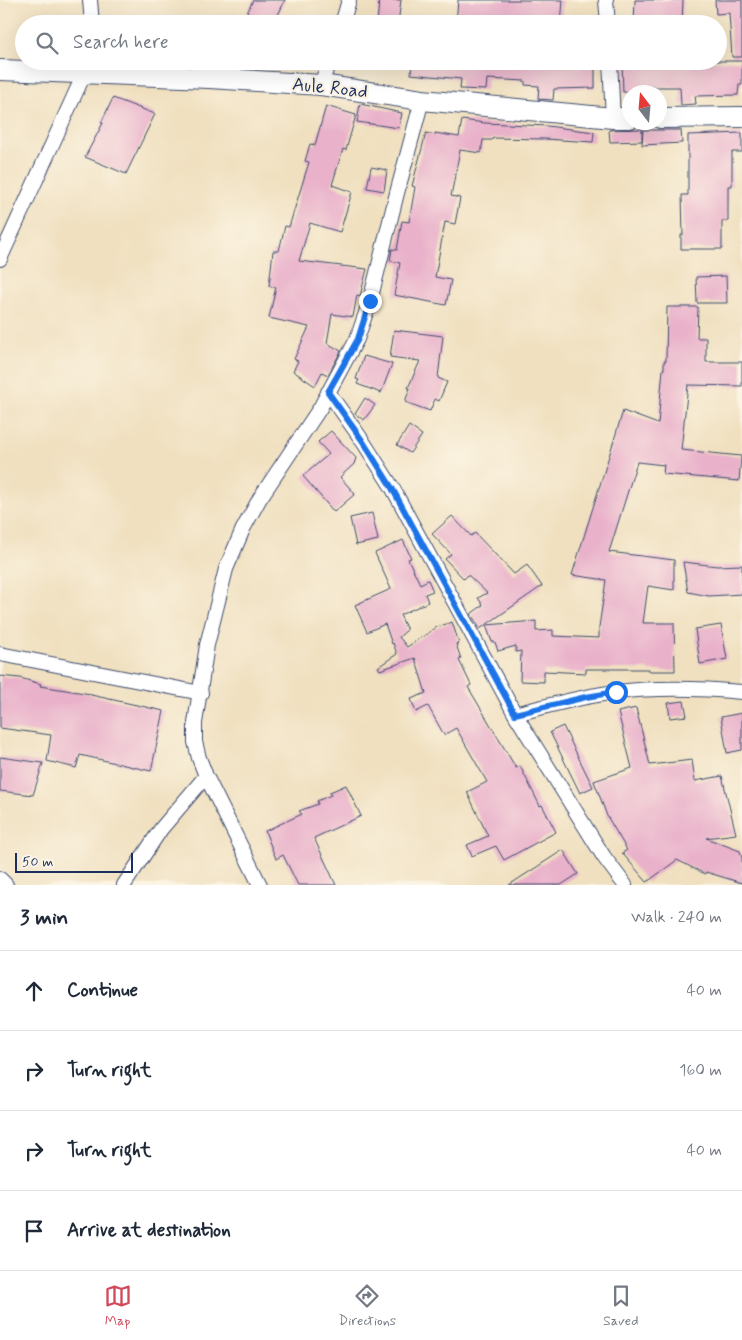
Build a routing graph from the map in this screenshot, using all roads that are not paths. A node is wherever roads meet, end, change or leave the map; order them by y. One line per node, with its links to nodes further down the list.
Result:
1 (90, 0): 4 (street)
2 (349, 0): 5 (street)
3 (606, 0): 6 (street)
4 (91, 15)
5 (345, 15)
6 (607, 15)
7 (15, 69): 8 (street, Aule Road)
8 (0, 70)
9 (85, 70): 18 (street)
10 (123, 70): 13 (street, Aule Road)
11 (326, 70): 13 (street)
12 (612, 70): 16 (street)
13 (321, 86): 14 (street, Aule Road)
14 (422, 100): 16 (street, Aule Road); 19 (street)
15 (742, 117): 17 (street)
16 (621, 118)
17 (667, 118)
18 (0, 259)
19 (328, 392): 22 (street); 23 (street)
20 (0, 654): 22 (street)
21 (742, 692): 23 (street)
22 (201, 693): 24 (street)
23 (515, 714): 29 (street)
24 (206, 776): 27 (street); 28 (street)
25 (0, 879): 26 (street)
26 (6, 885)
27 (124, 885)
28 (260, 885)
29 (625, 885)

